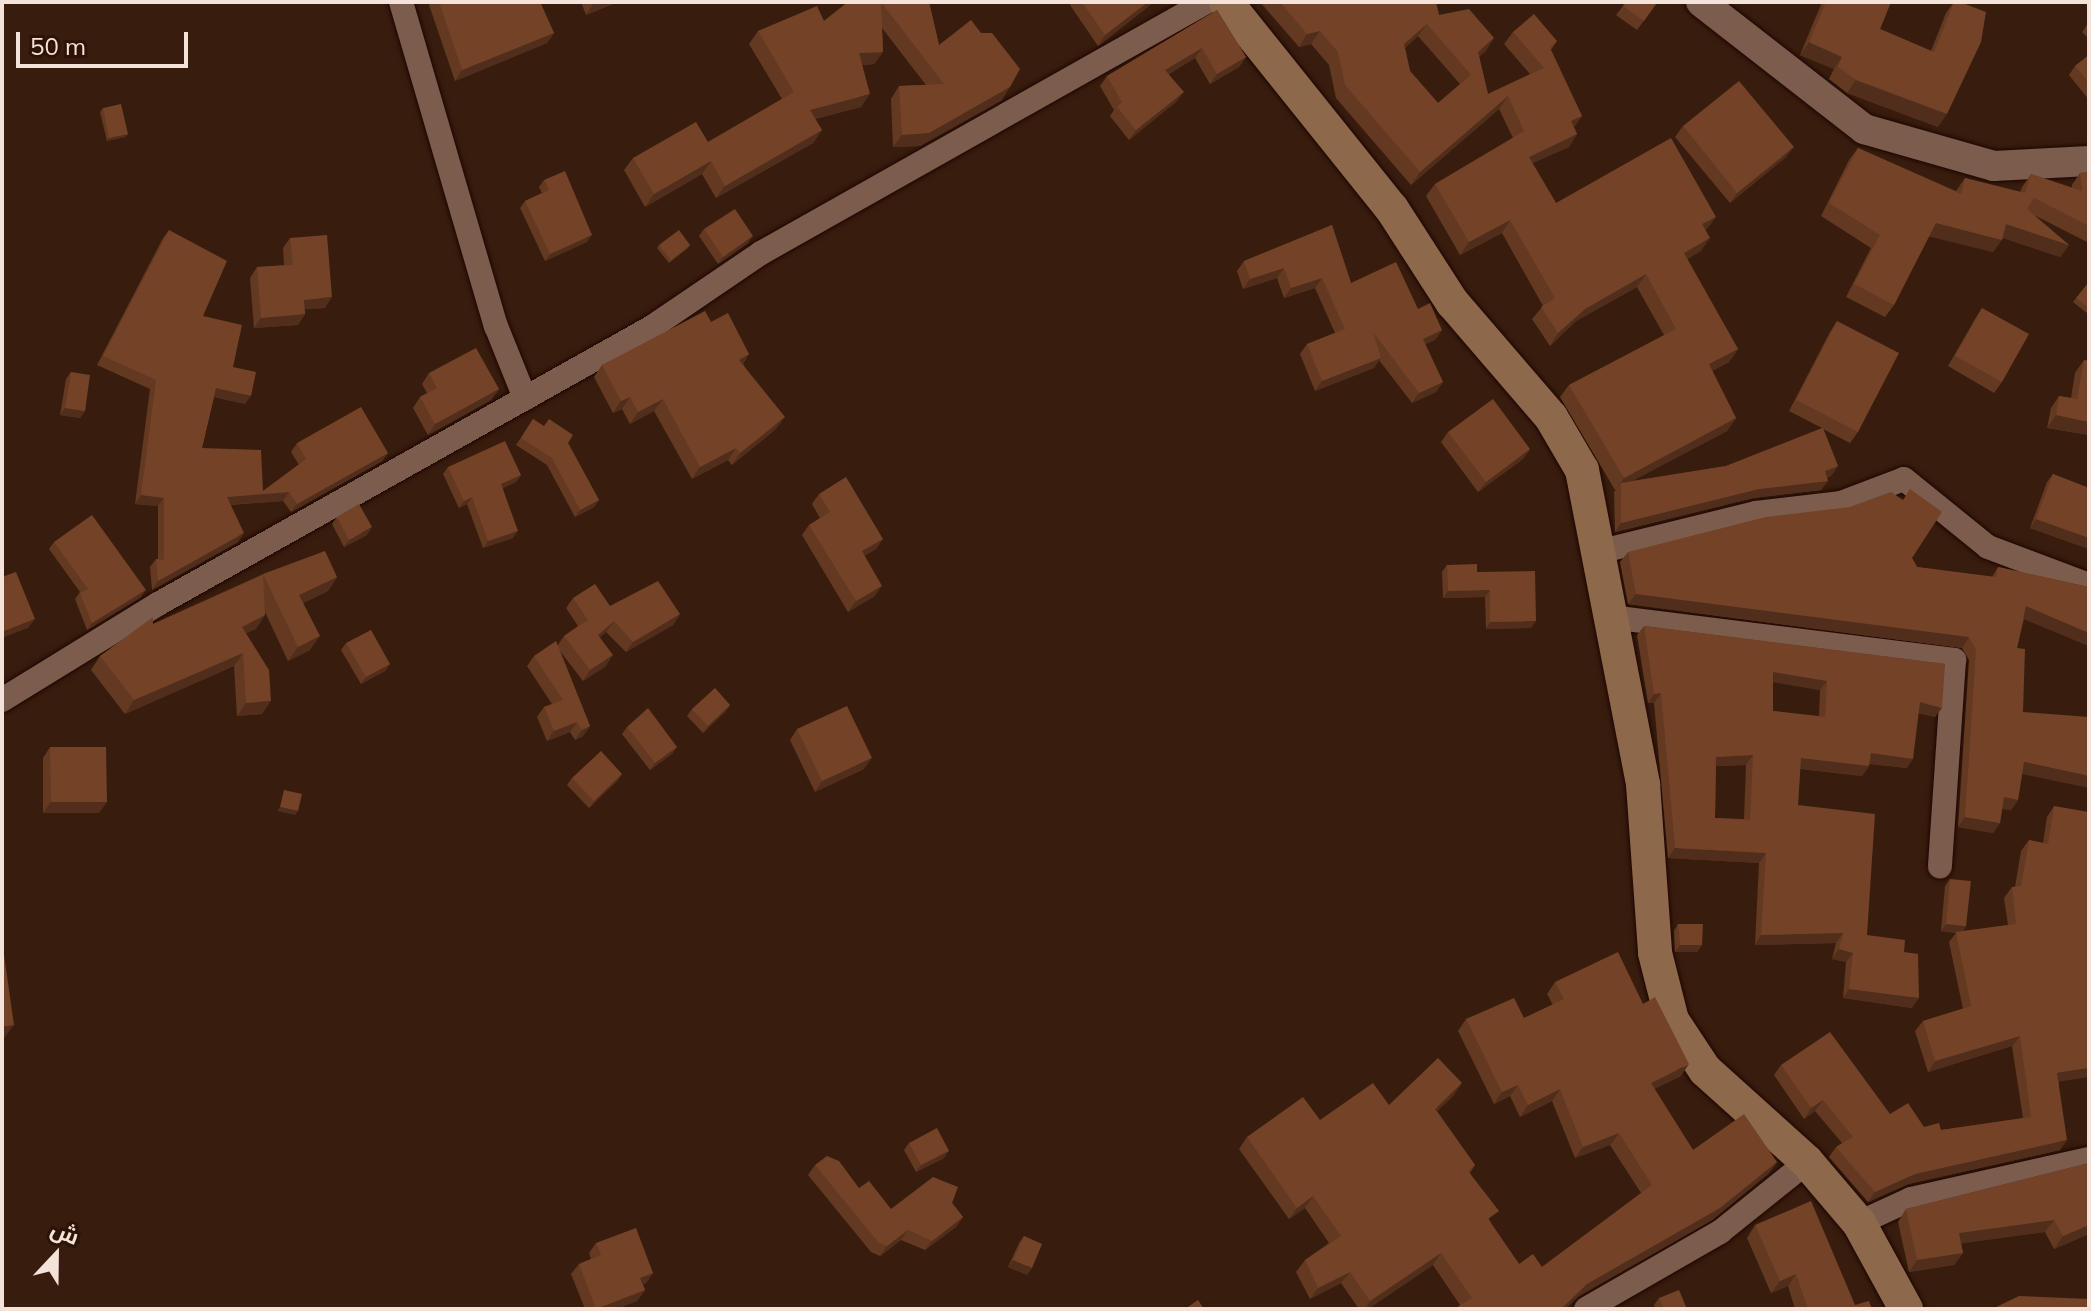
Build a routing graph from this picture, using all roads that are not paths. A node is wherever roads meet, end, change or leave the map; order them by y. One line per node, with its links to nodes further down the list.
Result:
1 (401, 2): 5 (street)
2 (1701, 2): 4 (street)
3 (1223, 3): 5 (street); 6 (main road)
4 (2089, 161)
5 (525, 398): 9 (street)
6 (1598, 552): 7 (street); 8 (main road)
7 (2089, 585)
8 (1610, 617): 10 (street); 12 (main road)
9 (2, 700)
10 (1940, 867)
11 (2089, 1159): 13 (street)
12 (1807, 1162): 13 (main road); 14 (street)
13 (1859, 1223): 15 (main road)
14 (1586, 1309)
15 (1906, 1309)

